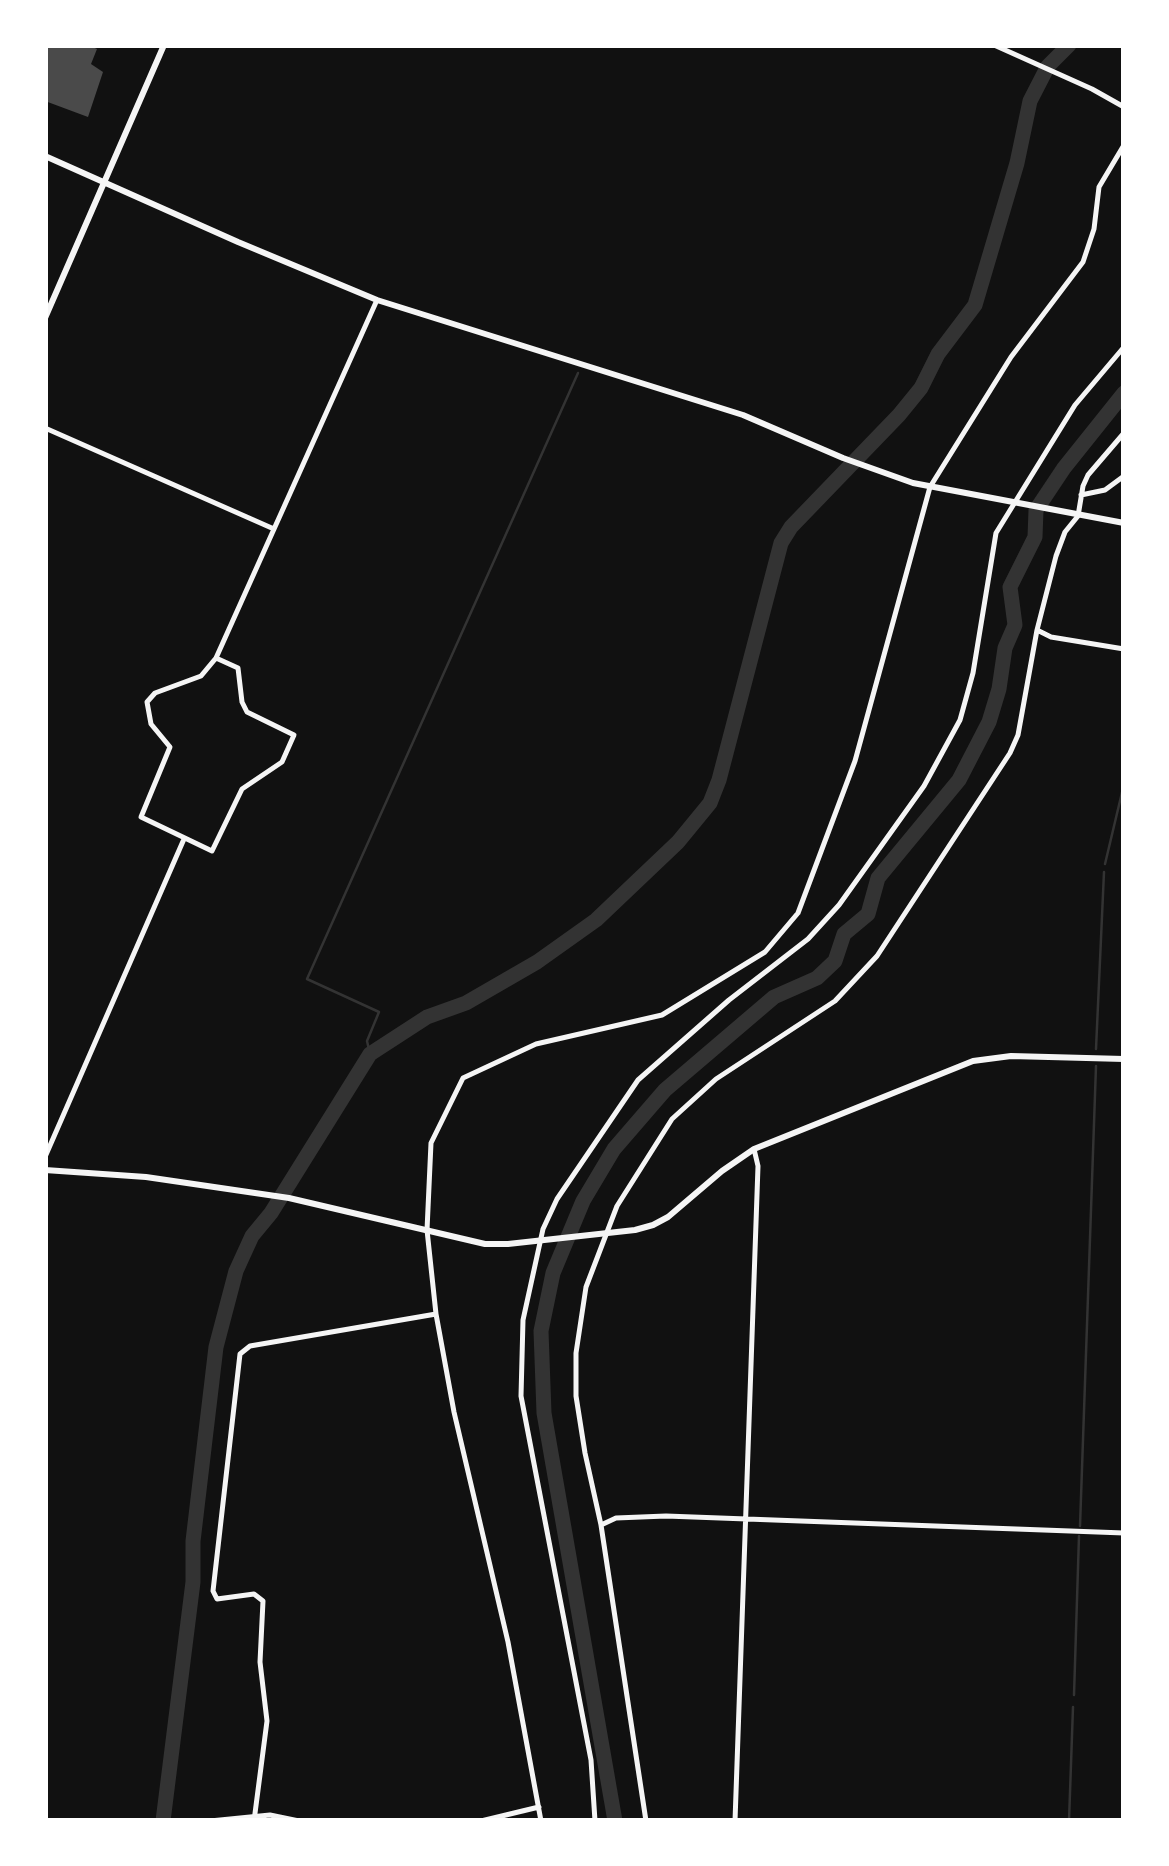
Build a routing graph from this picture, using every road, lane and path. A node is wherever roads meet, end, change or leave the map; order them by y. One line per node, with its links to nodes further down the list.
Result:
1 (164, 45): 6 (street)
2 (994, 45): 3 (street)
3 (1124, 107)
4 (1124, 145): 13 (street)
5 (45, 156): 6 (street)
6 (103, 182): 7 (street); 8 (street)
7 (377, 300): 13 (street); 18 (street)
8 (45, 318)
9 (1124, 346): 15 (street)
10 (45, 428): 18 (street)
11 (1124, 432): 14 (street)
12 (1124, 476): 14 (street)
13 (930, 487): 15 (street); 27 (street)
14 (1082, 495): 16 (street)
15 (1019, 504): 16 (street); 29 (street)
16 (1074, 515): 17 (street); 19 (street)
17 (1124, 524)
18 (274, 529): 21 (street)
19 (1037, 630): 20 (street); 28 (street)
20 (1124, 649)
21 (216, 658): 22 (street); 22 (street)
22 (184, 838): 25 (street)
23 (1124, 1059): 24 (street)
24 (754, 1149): 28 (street); 31 (street)
25 (45, 1157)
26 (45, 1170): 27 (street)
27 (427, 1230): 29 (street); 30 (street)
28 (604, 1233): 29 (street); 32 (street)
29 (545, 1238): 40 (street)
30 (436, 1314): 34 (street); 35 (street)
31 (745, 1519): 32 (street); 33 (street); 42 (street)
32 (601, 1525): 41 (street)
33 (1124, 1532)
34 (539, 1807): 38 (street); 39 (street)
35 (254, 1819): 36 (street); 37 (street)
36 (210, 1821)
37 (299, 1821)
38 (481, 1821)
39 (542, 1821)
40 (595, 1821)
41 (646, 1821)
42 (734, 1821)

